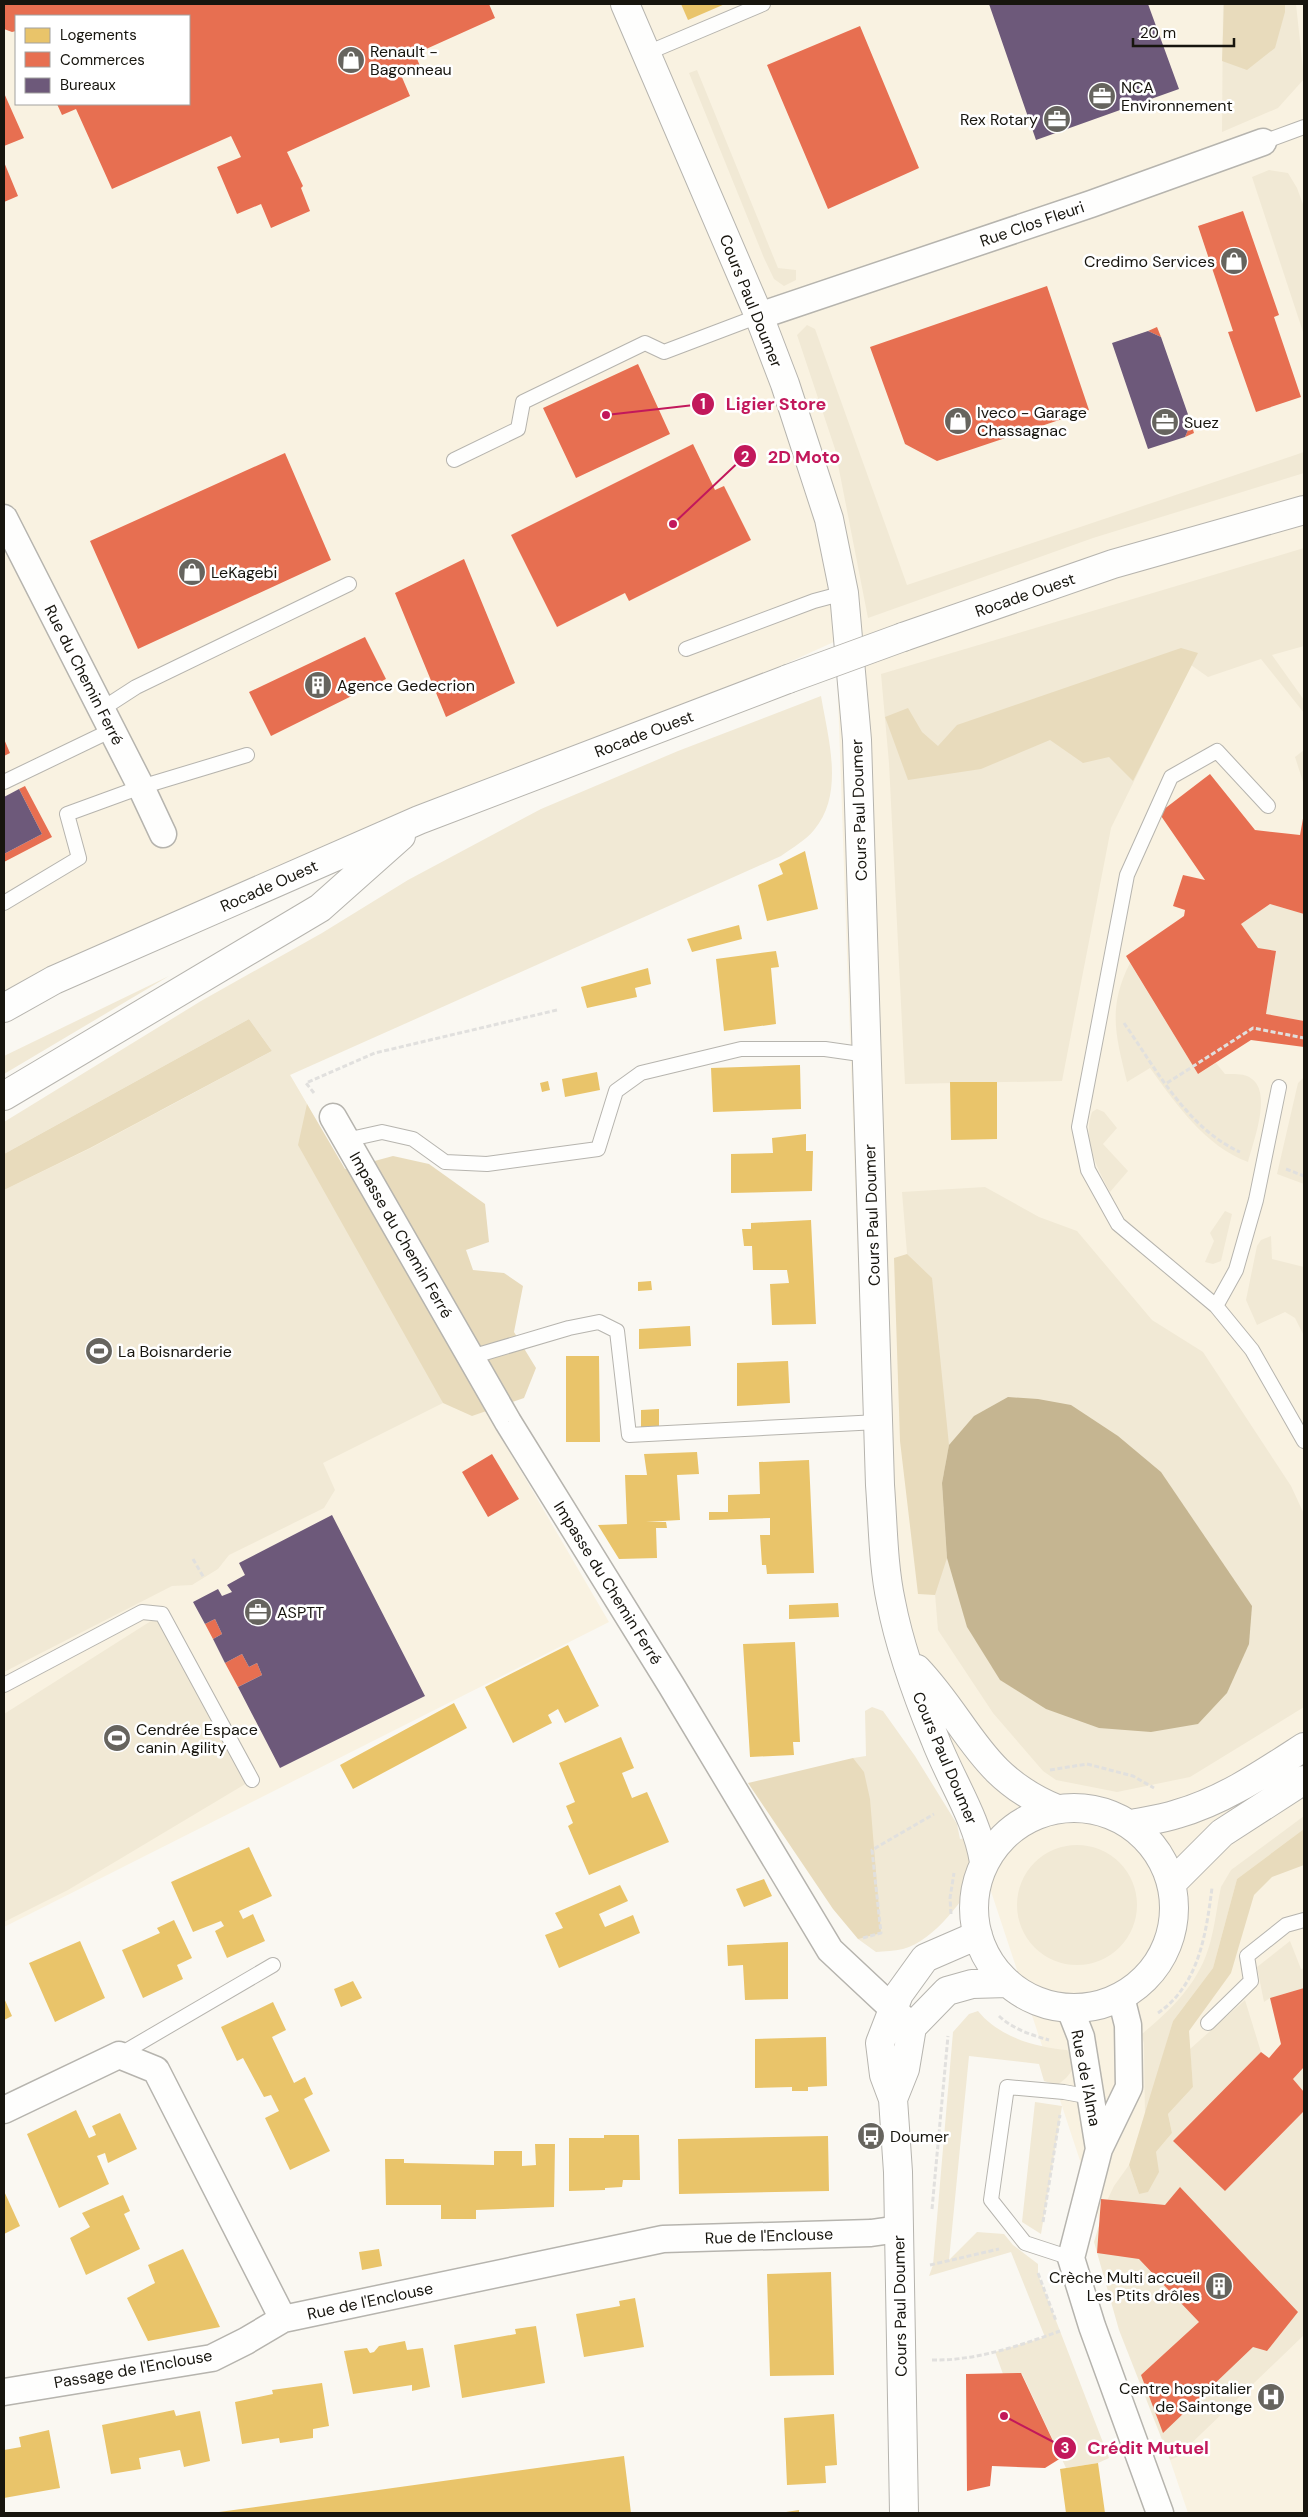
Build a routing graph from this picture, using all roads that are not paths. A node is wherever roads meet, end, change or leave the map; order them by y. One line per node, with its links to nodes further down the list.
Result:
1 (625, 4): 3 (street, Cours Paul Doumer)
2 (763, 4): 3 (lane)
3 (647, 53): 6 (street, Cours Paul Doumer)
4 (1304, 127): 5 (lane, Rue Clos Fleuri)
5 (1263, 142): 6 (street, Rue Clos Fleuri)
6 (759, 316): 7 (lane); 11 (street, Cours Paul Doumer)
7 (454, 460)
8 (1304, 510): 18 (street, Rocade Ouest, bridge)
9 (4, 518): 13 (street, Rue du Chemin Ferré)
10 (349, 584): 13 (lane)
11 (844, 593): 12 (lane); 22 (street, Cours Paul Doumer)
12 (686, 649)
13 (107, 720): 15 (lane); 16 (street, Rue du Chemin Ferré)
14 (247, 755): 16 (lane)
15 (4, 782)
16 (141, 787): 19 (street, Rue du Chemin Ferré); 20 (lane)
17 (1268, 806): 27 (lane)
18 (419, 820): 21 (street, Rocade Ouest); 24 (street)
19 (163, 834)
20 (4, 903)
21 (4, 1008)
22 (867, 1055): 26 (lane); 29 (street, Cours Paul Doumer)
23 (1279, 1087): 27 (lane)
24 (4, 1096)
25 (333, 1117): 26 (street, Impasse du Chemin Ferré)
26 (346, 1140): 28 (street, Impasse du Chemin Ferré)
27 (1216, 1306): 30 (lane)
28 (471, 1357): 29 (lane); 46 (street, Impasse du Chemin Ferré)
29 (878, 1422): 31 (street, Cours Paul Doumer)
30 (1304, 1441)
31 (904, 1655): 36 (street, Cours Paul Doumer); 38 (street, Cours Paul Doumer)
32 (4, 1685): 34 (lane)
33 (1304, 1747): 37 (street)
34 (252, 1780)
35 (1304, 1780): 39 (street)
36 (1057, 1809): 37 (street); 38 (street)
37 (1131, 1824): 39 (street)
38 (984, 1862): 41 (street)
39 (1172, 1883): 44 (street)
40 (1304, 1920): 47 (lane)
41 (966, 1941): 43 (street); 46 (street, Cours Paul Doumer)
42 (273, 1965): 48 (lane)
43 (1008, 1983): 45 (street); 46 (street)
44 (1121, 1997): 45 (street); 51 (street, Rue de l'Alma)
45 (1070, 2009): 49 (street, Rue de l'Alma)
46 (902, 2018): 52 (street, Cours Paul Doumer)
47 (1208, 2023)
48 (119, 2055): 50 (street); 54 (street)
49 (1091, 2097): 51 (street, Rue de l'Alma); 53 (lane)
50 (4, 2110)
51 (1099, 2149): 53 (street, Rue de l'Alma)
52 (899, 2229): 54 (street, Rue de l'Enclouse); 56 (street, Cours Paul Doumer)
53 (1071, 2258): 57 (street)
54 (283, 2318): 55 (street, Passage de l'Enclouse)
55 (4, 2392)
56 (904, 2513)
57 (1160, 2513)

